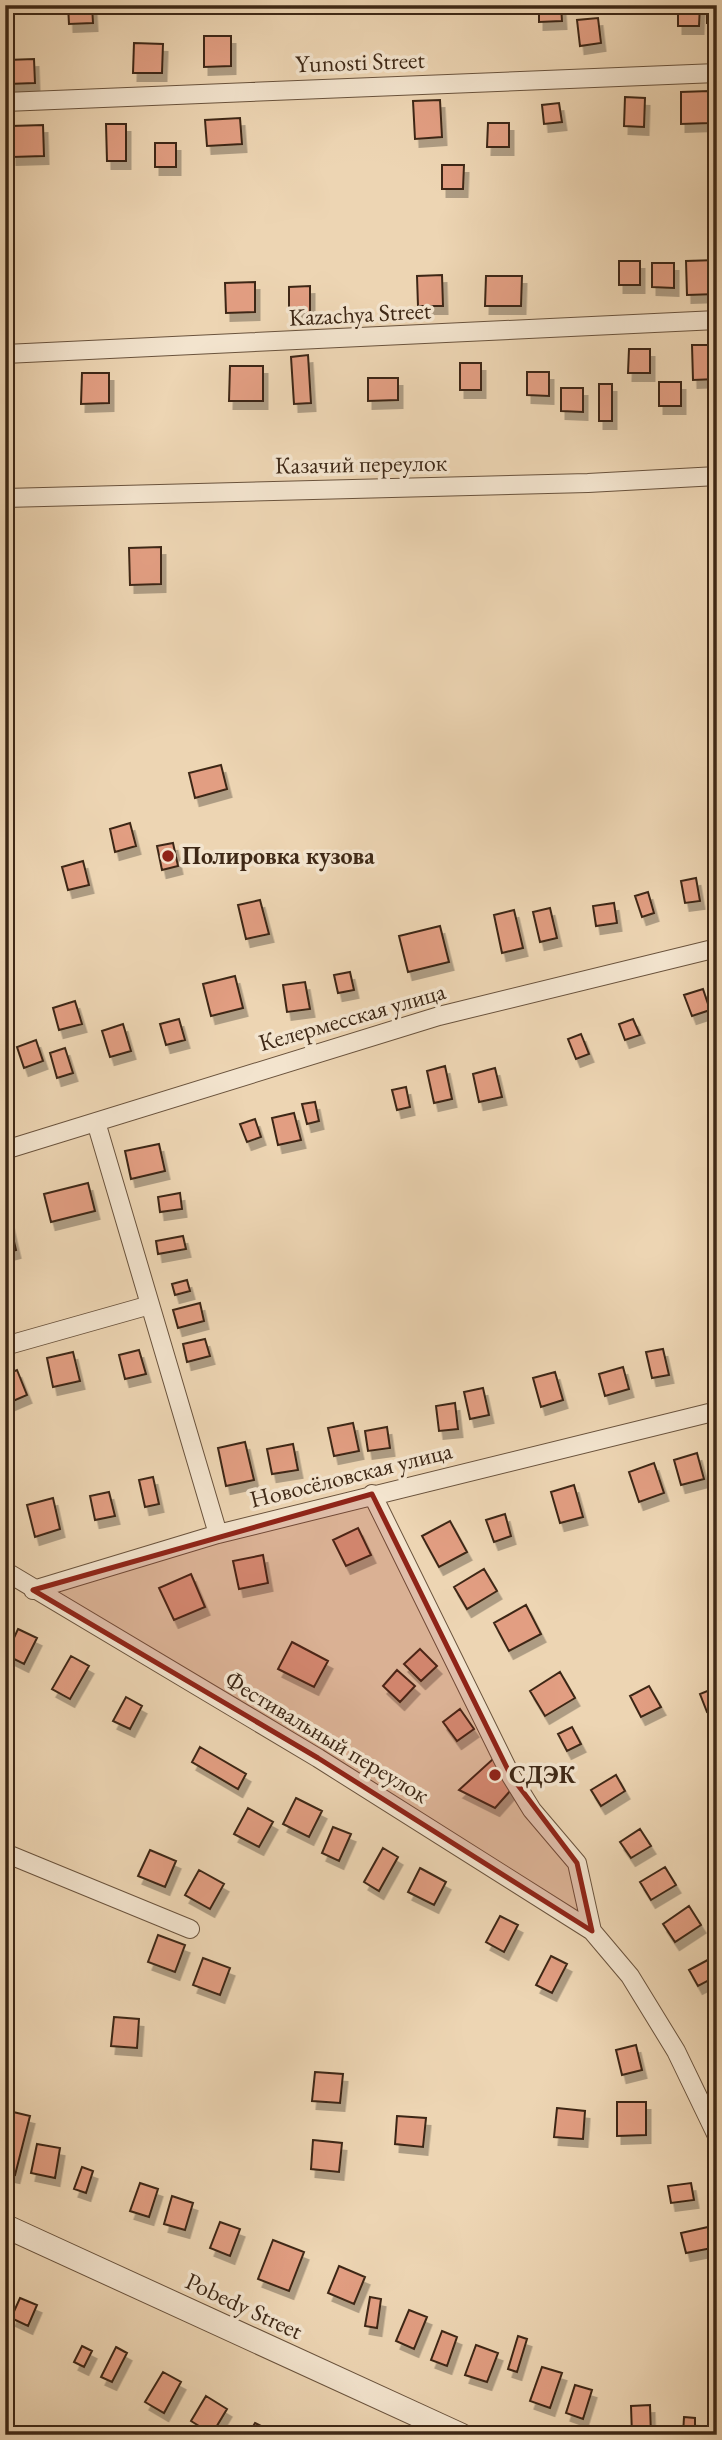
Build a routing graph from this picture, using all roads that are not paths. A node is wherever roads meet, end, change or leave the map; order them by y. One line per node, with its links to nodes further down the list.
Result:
1 (717, 73): 2 (street, Yunosti Street)
2 (5, 102)
3 (717, 320): 4 (street, Kazachya Street)
4 (5, 354)
5 (717, 476): 6 (street, Казачий переулок)
6 (5, 498)
7 (717, 948): 8 (street, Келермесская улица)
8 (96, 1122): 9 (street, Келермесская улица); 10 (street)
9 (5, 1150)
10 (150, 1305): 11 (street); 14 (street)
11 (5, 1346)
12 (717, 1411): 13 (street, Новосёловская улица)
13 (372, 1494): 14 (street, Новосёловская улица); 19 (street, Фестивальный переулок)
14 (218, 1534): 16 (street, Новосёловская улица)
15 (5, 1571): 16 (street)
16 (33, 1590): 19 (street, Фестивальный переулок)
17 (5, 1853): 18 (street)
18 (190, 1929)
19 (592, 1931): 20 (street, Фестивальный переулок)
20 (717, 2136)
21 (5, 2226): 22 (street, Pobedy Street)
22 (461, 2435)

